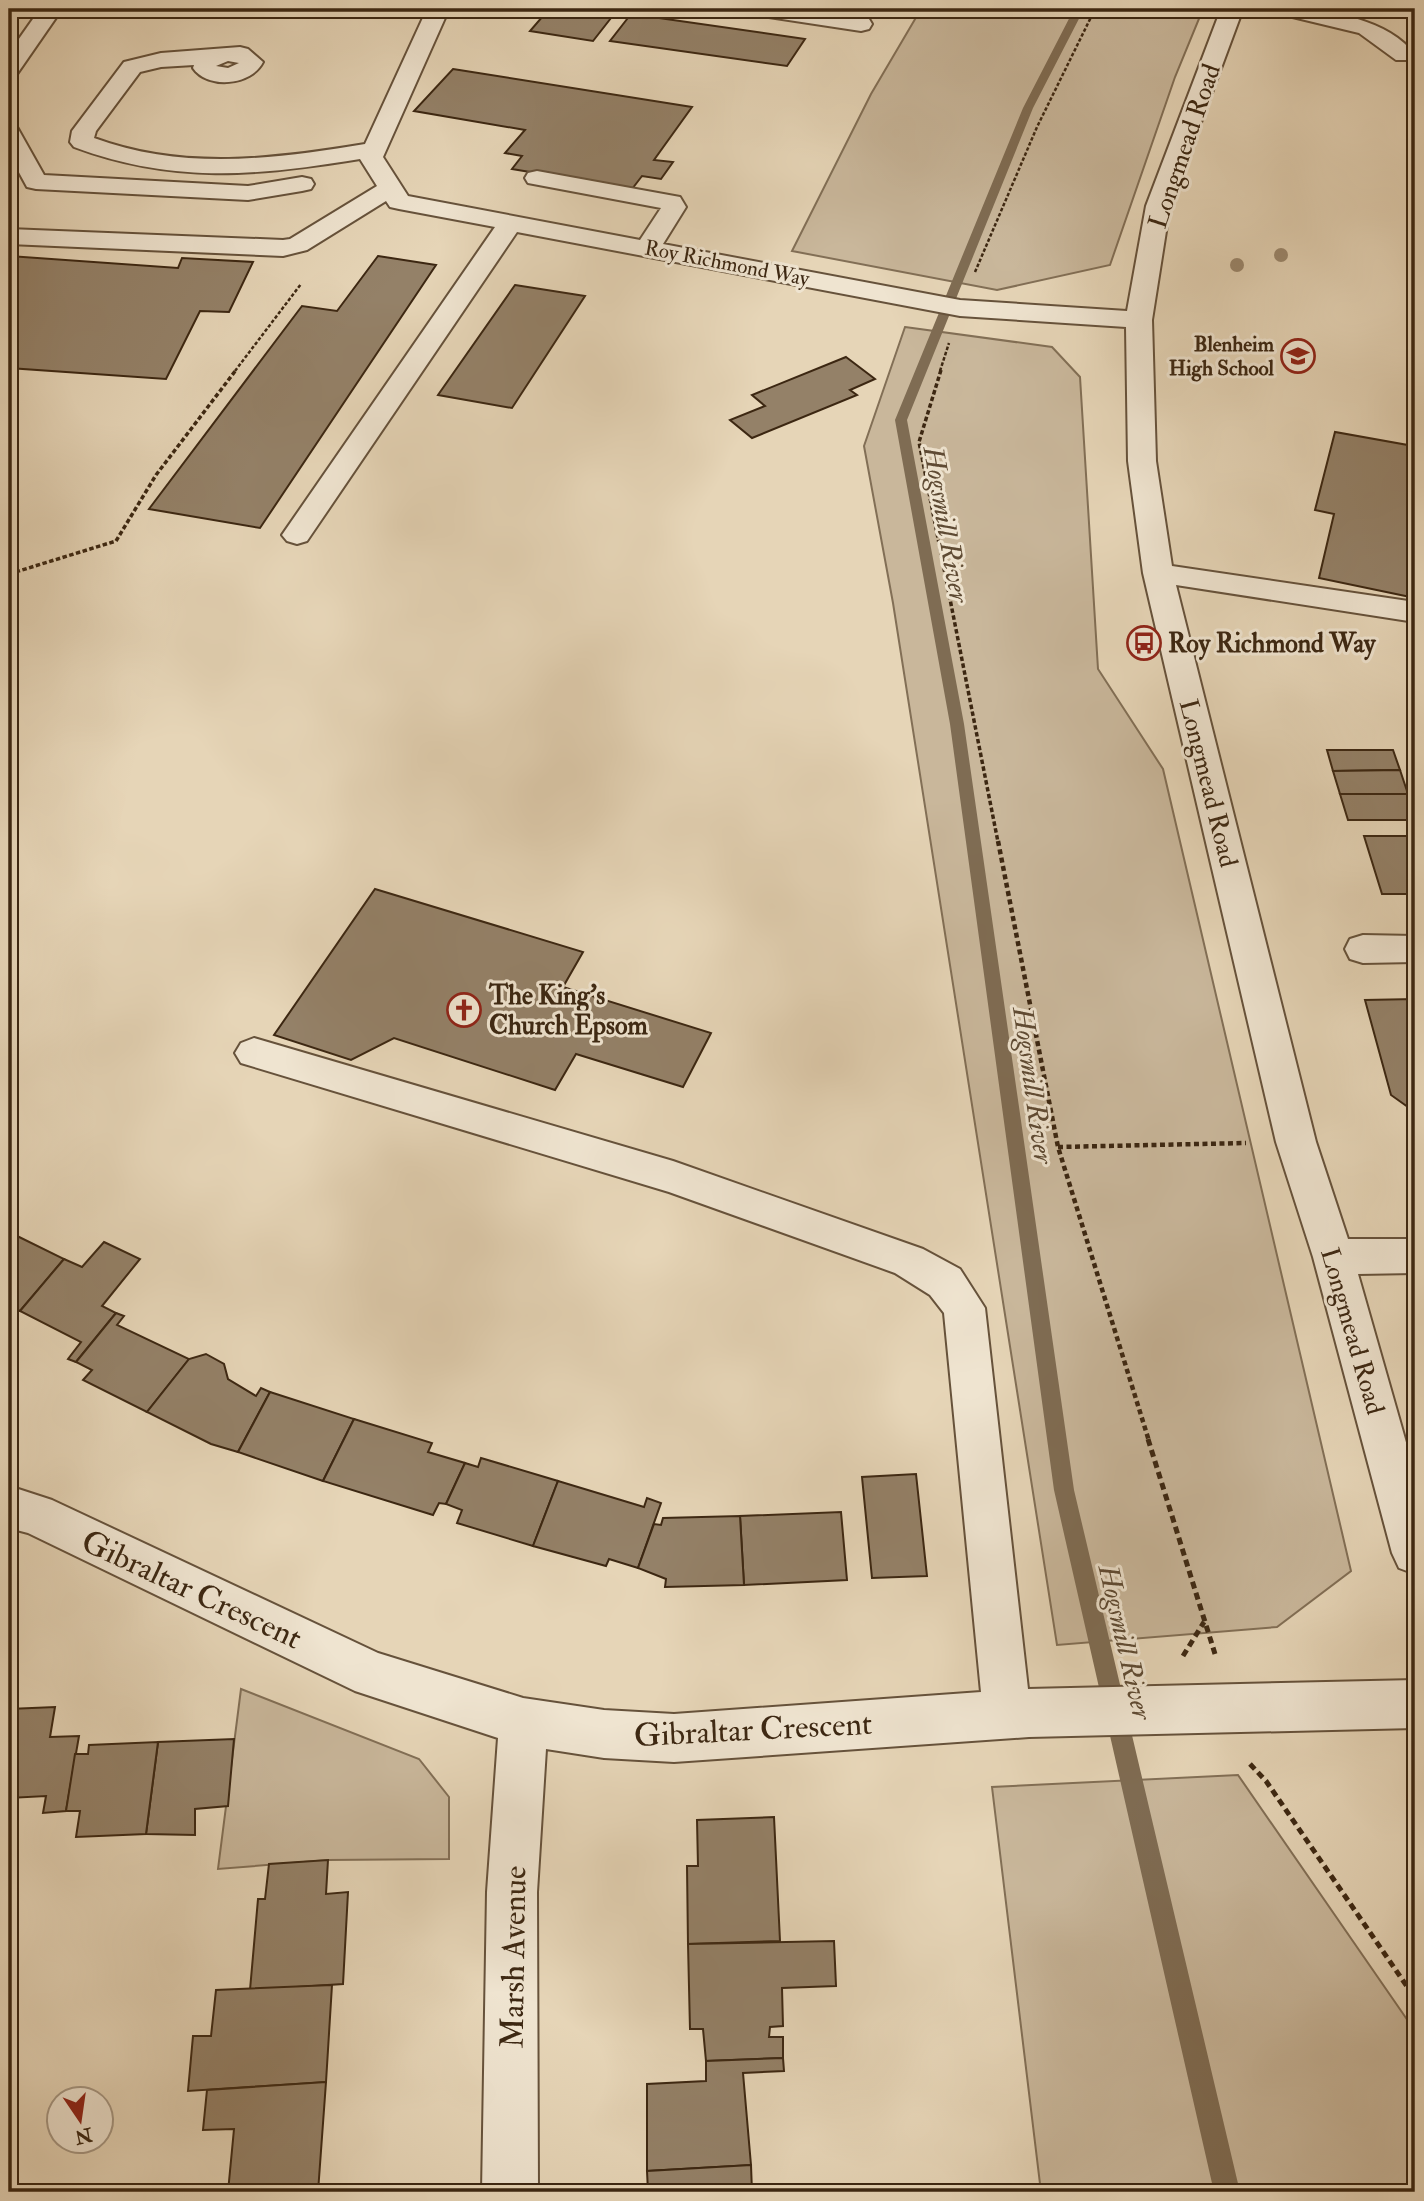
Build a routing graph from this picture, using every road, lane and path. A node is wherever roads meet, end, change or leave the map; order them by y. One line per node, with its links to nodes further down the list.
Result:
1 (51, 9): 10 (street)
2 (438, 9): 12 (street)
3 (757, 9): 7 (street)
4 (1095, 9): 18 (path)
5 (1231, 9): 19 (street, Longmead Road)
6 (1288, 9): 8 (street)
7 (861, 24)
8 (1404, 55)
9 (212, 58): 12 (street)
10 (9, 69)
11 (9, 132): 12 (street)
12 (386, 177): 14 (street, Roy Richmond Way); 15 (street)
13 (537, 178): 16 (street)
14 (510, 223): 16 (street, Roy Richmond Way); 20 (street)
15 (9, 237)
16 (648, 248): 18 (street, Roy Richmond Way)
17 (306, 278): 22 (path)
18 (960, 308): 19 (street, Roy Richmond Way); 28 (path)
19 (1139, 320): 21 (street, Longmead Road)
20 (297, 535)
21 (1158, 573): 23 (street); 27 (street, Longmead Road)
22 (9, 574)
23 (1415, 612)
24 (1363, 949): 25 (street)
25 (1415, 949)
26 (254, 1053): 37 (street)
27 (1296, 1142): 28 (path); 30 (street, Longmead Road)
28 (1058, 1147): 33 (path)
29 (1415, 1256): 30 (street)
30 (1333, 1257): 32 (street, Longmead Road)
31 (9, 1507): 38 (street, Gibraltar Crescent)
32 (1415, 1553)
33 (1204, 1621): 34 (path); 36 (path)
34 (1180, 1661)
35 (1415, 1704): 36 (street, Gibraltar Crescent)
36 (1209, 1708): 37 (street, Gibraltar Crescent); 39 (path)
37 (1018, 1714): 38 (street, Gibraltar Crescent)
38 (523, 1722): 40 (street, Marsh Avenue)
39 (1415, 1998)
40 (510, 2192)

